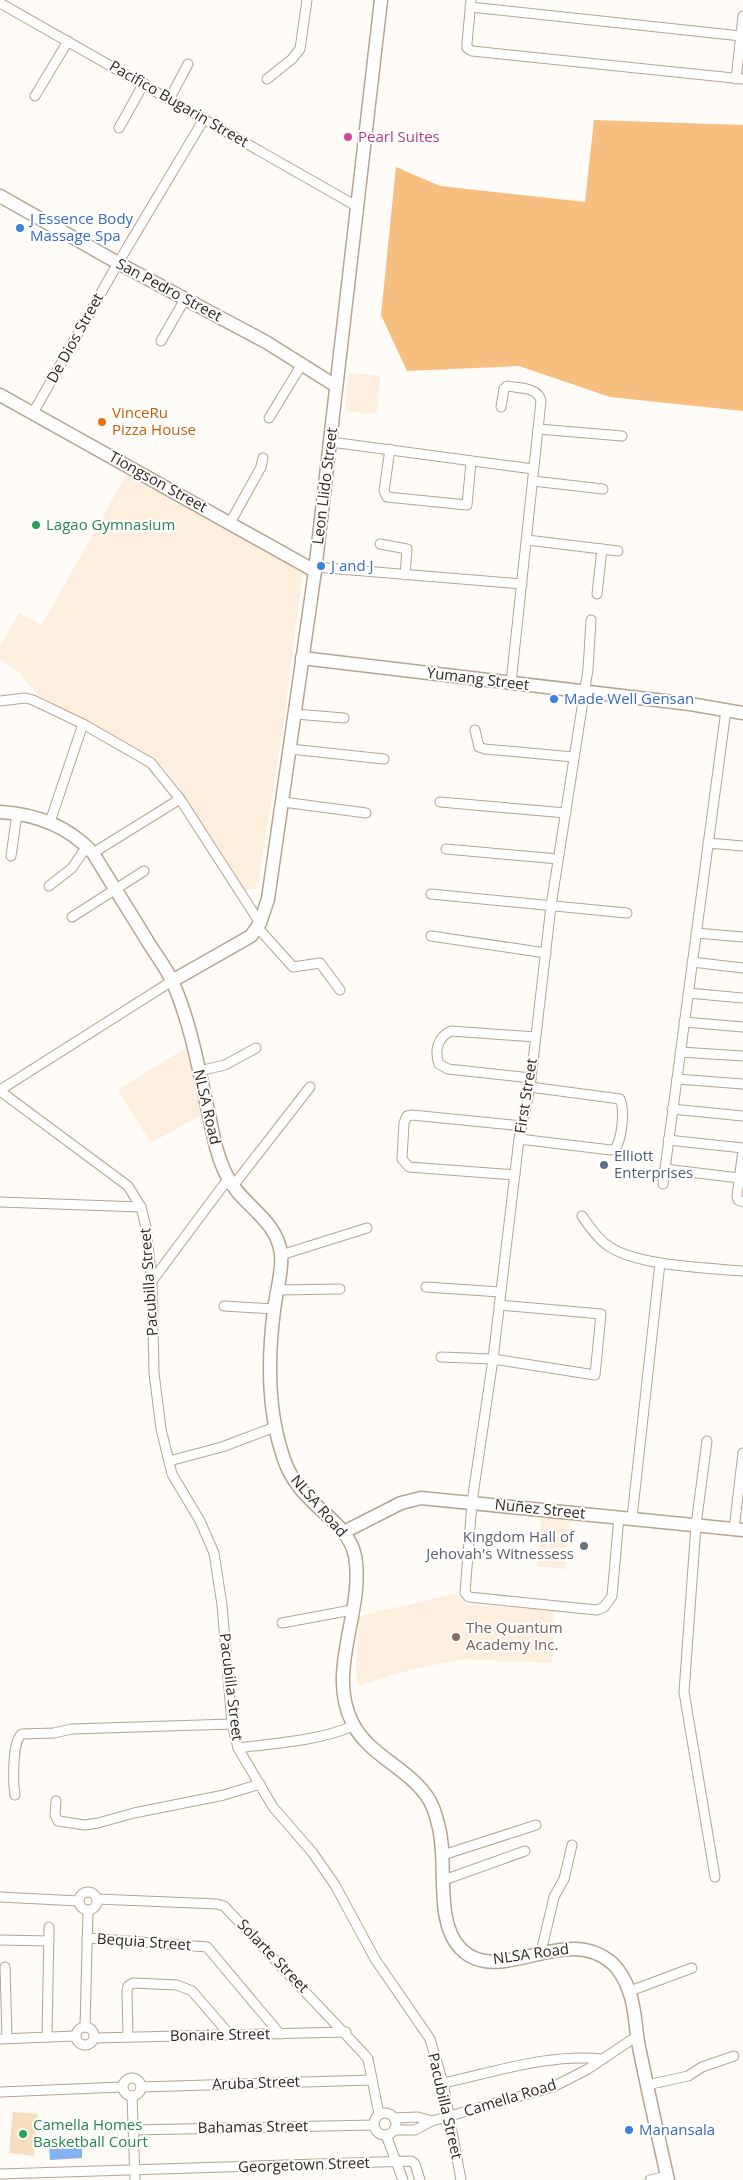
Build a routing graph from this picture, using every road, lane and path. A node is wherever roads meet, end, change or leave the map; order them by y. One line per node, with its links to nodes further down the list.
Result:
1 (306, 0): 9 (street)
2 (381, 0): 17 (main road, Leon Llido Street)
3 (0, 3): 7 (street, Pacifico Bugarin Street)
4 (471, 3): 6 (street); 10 (street)
5 (743, 16): 6 (street)
6 (741, 36): 10 (street)
7 (68, 41): 11 (street, Pacifico Bugarin Street); 12 (street)
8 (188, 64): 13 (street)
9 (267, 79)
10 (740, 79)
11 (144, 83): 13 (street, Pacifico Bugarin Street); 15 (street)
12 (34, 96)
13 (170, 98): 14 (street, Pacifico Bugarin Street)
14 (204, 119): 17 (street, Pacifico Bugarin Street); 18 (street, De Dios Street)
15 (119, 128)
16 (0, 196): 18 (main road, San Pedro Street)
17 (358, 207): 22 (main road, Leon Llido Street)
18 (118, 263): 19 (main road, San Pedro Street); 25 (street, De Dios Street)
19 (185, 299): 20 (street); 21 (main road, San Pedro Street)
20 (161, 341)
21 (302, 364): 22 (main road, San Pedro Street); 26 (street)
22 (336, 386): 29 (main road, Leon Llido Street)
23 (0, 395): 25 (main road, Tiongson Street)
24 (501, 407): 27 (street)
25 (33, 413): 36 (main road, Tiongson Street)
26 (269, 418)
27 (538, 428): 28 (street); 33 (street)
28 (622, 436)
29 (331, 442): 30 (street); 41 (main road, Leon Llido Street)
30 (390, 449): 32 (street); 32 (street)
31 (264, 458): 36 (street)
32 (471, 462): 33 (street)
33 (533, 469): 34 (street)
34 (532, 481): 35 (street); 37 (street)
35 (603, 489)
36 (230, 523): 41 (main road, Tiongson Street)
37 (527, 540): 39 (street); 43 (street)
38 (380, 544): 42 (street)
39 (602, 549): 40 (street); 44 (street)
40 (618, 551)
41 (315, 569): 42 (street); 46 (main road, Leon Llido Street)
42 (405, 575): 43 (street)
43 (522, 584): 47 (street)
44 (597, 594)
45 (591, 620): 48 (street, First Street)
46 (302, 658): 47 (main road, Yumang Street); 52 (main road, Leon Llido Street)
47 (511, 683): 48 (main road, Yumang Street)
48 (584, 691): 50 (main road, Yumang Street); 57 (street, First Street)
49 (0, 701): 54 (street)
50 (726, 710): 51 (main road, Yumang Street); 67 (street)
51 (743, 713)
52 (295, 714): 53 (street); 56 (main road, Leon Llido Street)
53 (344, 718)
54 (82, 724): 59 (street); 66 (street)
55 (475, 730): 57 (street)
56 (290, 749): 58 (street); 60 (main road, Leon Llido Street)
57 (573, 757): 64 (street, First Street)
58 (384, 758)
59 (180, 799): 69 (street); 80 (street)
60 (283, 802): 63 (street); 80 (main road, Leon Llido Street)
61 (440, 802): 64 (street)
62 (0, 812): 65 (main road, NLSA Road)
63 (366, 813)
64 (566, 813): 72 (street, First Street)
65 (17, 814): 66 (main road, NLSA Road); 71 (street)
66 (50, 822): 69 (main road, NLSA Road)
67 (708, 842): 68 (street); 81 (street)
68 (743, 846)
69 (90, 849): 74 (street); 75 (main road, NLSA Road)
70 (446, 849): 72 (street)
71 (11, 856)
72 (558, 859): 77 (street, First Street)
73 (144, 871): 75 (street)
74 (49, 886)
75 (115, 889): 79 (street); 87 (main road, NLSA Road)
76 (431, 894): 77 (street)
77 (551, 906): 78 (street); 84 (street, First Street)
78 (627, 913)
79 (72, 917)
80 (259, 926): 87 (main road); 88 (street)
81 (696, 933): 83 (street); 85 (street)
82 (431, 936): 84 (street)
83 (743, 937)
84 (546, 953): 93 (street, First Street)
85 (692, 962): 86 (street); 89 (street)
86 (743, 968)
87 (172, 981): 97 (main road, NLSA Road); 102 (street)
88 (340, 990)
89 (688, 993): 90 (street); 91 (street)
90 (743, 998)
91 (684, 1022): 92 (street); 95 (street)
92 (743, 1027)
93 (535, 1037): 99 (street, First Street); 99 (street)
94 (256, 1048): 97 (street)
95 (680, 1052): 96 (street); 98 (street)
96 (743, 1056)
97 (199, 1071): 112 (main road, NLSA Road)
98 (677, 1079): 100 (street); 103 (street)
99 (530, 1083): 105 (street, First Street); 106 (street)
100 (743, 1084)
101 (310, 1087): 112 (street)
102 (0, 1090): 116 (street)
103 (672, 1108): 104 (street); 107 (street)
104 (743, 1116)
105 (522, 1126): 106 (street, First Street); 110 (street)
106 (519, 1140): 110 (street, First Street)
107 (668, 1140): 108 (street); 109 (street)
108 (743, 1149): 111 (street)
109 (665, 1169): 111 (street); 113 (street)
110 (515, 1175): 126 (street, First Street)
111 (740, 1178): 115 (street)
112 (230, 1182): 119 (main road, NLSA Road); 122 (street)
113 (663, 1184)
114 (0, 1202): 116 (street)
115 (743, 1202)
116 (142, 1207): 122 (street, Pacubilla Street)
117 (582, 1216): 120 (street)
118 (367, 1228): 119 (street)
119 (281, 1256): 125 (main road, NLSA Road)
120 (660, 1263): 121 (street); 137 (street)
121 (743, 1271)
122 (152, 1281): 135 (street, Pacubilla Street)
123 (426, 1287): 126 (street)
124 (340, 1289): 125 (street)
125 (277, 1290): 129 (main road, NLSA Road)
126 (500, 1292): 127 (street, First Street)
127 (499, 1305): 131 (street, First Street); 131 (street)
128 (224, 1306): 129 (street)
129 (274, 1309): 132 (main road, NLSA Road)
130 (441, 1357): 131 (street)
131 (493, 1359): 136 (street, First Street)
132 (275, 1427): 135 (street); 140 (main road, NLSA Road)
133 (707, 1441): 138 (street)
134 (743, 1453): 139 (street)
135 (168, 1461): 143 (street, Pacubilla Street)
136 (472, 1502): 137 (main road, Nuñez Street); 137 (street, First Street); 140 (main road, Nuñez Street)
137 (626, 1518): 138 (main road, Nuñez Street)
138 (696, 1525): 139 (main road, Nuñez Street); 153 (street)
139 (738, 1529)
140 (344, 1532): 141 (main road, NLSA Road)
141 (352, 1610): 142 (street); 144 (main road, NLSA Road)
142 (282, 1623)
143 (232, 1724): 145 (street, Pacubilla Street); 147 (street)
144 (353, 1726): 145 (street); 152 (main road, NLSA Road)
145 (238, 1748): 146 (street, Pacubilla Street)
146 (260, 1784): 148 (street); 181 (street, Pacubilla Street)
147 (15, 1795)
148 (56, 1801)
149 (536, 1825): 152 (street)
150 (572, 1845): 163 (street)
151 (525, 1851): 154 (street)
152 (443, 1855): 154 (main road, NLSA Road)
153 (715, 1877)
154 (444, 1880): 163 (main road, NLSA Road)
155 (0, 1897): 157 (street)
156 (97, 1900): 157 (street); 158 (street); 169 (street, Solarte Street)
157 (79, 1901): 158 (street)
158 (88, 1910): 160 (street)
159 (49, 1927): 162 (street)
160 (87, 1938): 168 (street); 170 (street, Bequia Street)
161 (0, 1940): 162 (street)
162 (49, 1942): 174 (street)
163 (541, 1952): 167 (main road, NLSA Road)
164 (5, 1967): 166 (street)
165 (692, 1968): 167 (street)
166 (3, 1979): 177 (street)
167 (630, 1992): 173 (main road, NLSA Road)
168 (85, 2027): 172 (street); 176 (street)
169 (346, 2032): 170 (street, Bonaire Street); 180 (street, Solarte Street)
170 (280, 2034): 171 (street, Bonaire Street)
171 (230, 2035): 175 (street, Bonaire Street); 175 (street)
172 (75, 2036): 174 (street); 176 (street)
173 (637, 2036): 179 (street, Camella Road); 182 (main road, NLSA Road)
174 (47, 2037): 177 (street)
175 (128, 2037): 176 (street, Bonaire Street)
176 (94, 2038)
177 (4, 2039)
178 (734, 2056): 182 (street)
179 (603, 2059): 181 (street); 188 (street, Camella Road)
180 (372, 2080): 184 (street, Aruba Street); 187 (street, Solarte Street)
181 (443, 2083): 188 (street, Pacubilla Street)
182 (646, 2085): 197 (main road, NLSA Road)
183 (122, 2087): 184 (street); 185 (street); 186 (street)
184 (141, 2087): 186 (street)
185 (0, 2092)
186 (132, 2096): 192 (street)
187 (379, 2114): 189 (street); 191 (street)
188 (450, 2117): 190 (street, Camella Road); 201 (street, Pacubilla Street)
189 (394, 2118): 190 (street, Camella Road); 193 (street)
190 (432, 2121): 193 (street, Camella Road)
191 (374, 2124): 192 (street, Bahamas Street); 193 (street)
192 (133, 2130): 195 (street)
193 (390, 2132): 194 (street)
194 (397, 2162): 195 (street, Georgetown Street); 199 (street); 200 (street)
195 (135, 2169): 196 (street, Georgetown Street); 198 (street)
196 (0, 2174)
197 (667, 2178): 202 (street)
198 (135, 2180)
199 (403, 2180)
200 (420, 2180)
201 (461, 2180)
202 (650, 2180)

